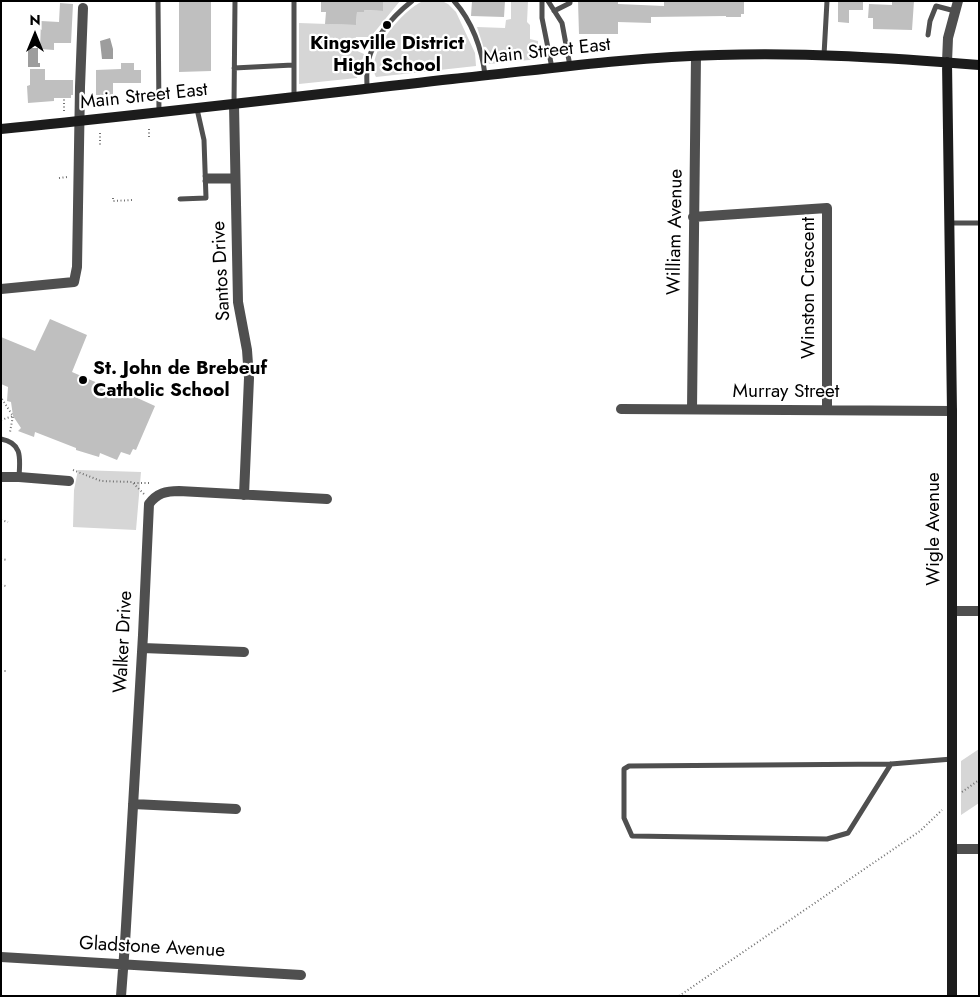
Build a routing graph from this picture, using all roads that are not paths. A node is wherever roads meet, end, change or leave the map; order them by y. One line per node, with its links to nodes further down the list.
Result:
1 (158, 1): 28 (lane)
2 (235, 1): 21 (lane)
3 (294, 1): 18 (lane)
4 (412, 1): 24 (lane)
5 (454, 1): 23 (lane)
6 (542, 1): 22 (lane)
7 (548, 1): 13 (lane)
8 (570, 1): 13 (lane)
9 (827, 1): 15 (lane)
10 (936, 4): 12 (lane); 14 (lane)
11 (85, 5): 29 (street)
12 (957, 6): 17 (street)
13 (554, 11): 20 (lane)
14 (928, 35)
15 (824, 55): 16 (main road, Main Street East); 17 (main road, Main Street East)
16 (696, 56): 20 (main road, Main Street East); 34 (street, William Avenue)
17 (947, 62): 19 (main road, Main Street East); 35 (main road, Wigle Avenue)
18 (293, 65): 21 (lane); 25 (lane)
19 (979, 65)
20 (570, 66): 22 (main road, Main Street East)
21 (234, 68): 26 (lane)
22 (552, 68): 23 (main road, Main Street East)
23 (485, 76): 24 (main road, Main Street East)
24 (367, 89): 25 (main road, Main Street East)
25 (294, 97): 26 (main road, Main Street East)
26 (234, 105): 27 (main road, Main Street East); 32 (street, Santos Drive)
27 (197, 108): 28 (main road, Main Street East); 31 (lane)
28 (159, 113): 29 (main road, Main Street East)
29 (80, 122): 30 (main road, Main Street East); 37 (street)
30 (1, 129)
31 (205, 178): 32 (lane); 33 (lane)
32 (236, 178): 46 (street, Santos Drive)
33 (180, 199)
34 (693, 217): 39 (street, William Avenue); 40 (street, Winston Crescent)
35 (950, 223): 36 (lane); 41 (main road, Wigle Avenue)
36 (979, 223)
37 (1, 289)
38 (621, 409): 39 (street, Murray Street)
39 (692, 409): 40 (street, Murray Street)
40 (826, 410): 41 (street, Murray Street)
41 (952, 411): 48 (main road, Wigle Avenue)
42 (1, 439): 44 (lane)
43 (1, 477): 44 (street)
44 (19, 477): 45 (street)
45 (69, 482)
46 (244, 495): 47 (street, Walker Drive); 50 (street, Walker Drive)
47 (327, 500)
48 (952, 611): 49 (street); 52 (main road, Wigle Avenue)
49 (979, 611)
50 (143, 648): 51 (street); 54 (street, Walker Drive)
51 (244, 652)
52 (952, 759): 53 (lane); 56 (main road, Wigle Avenue)
53 (891, 764): 53 (lane)
54 (133, 804): 55 (street); 59 (street, Walker Drive)
55 (236, 810)
56 (952, 849): 57 (street); 62 (main road, Wigle Avenue)
57 (979, 849)
58 (1, 957): 59 (street, Gladstone Avenue)
59 (123, 964): 60 (street, Gladstone Avenue); 61 (street, Walker Drive)
60 (301, 975)
61 (121, 996)
62 (952, 996)

